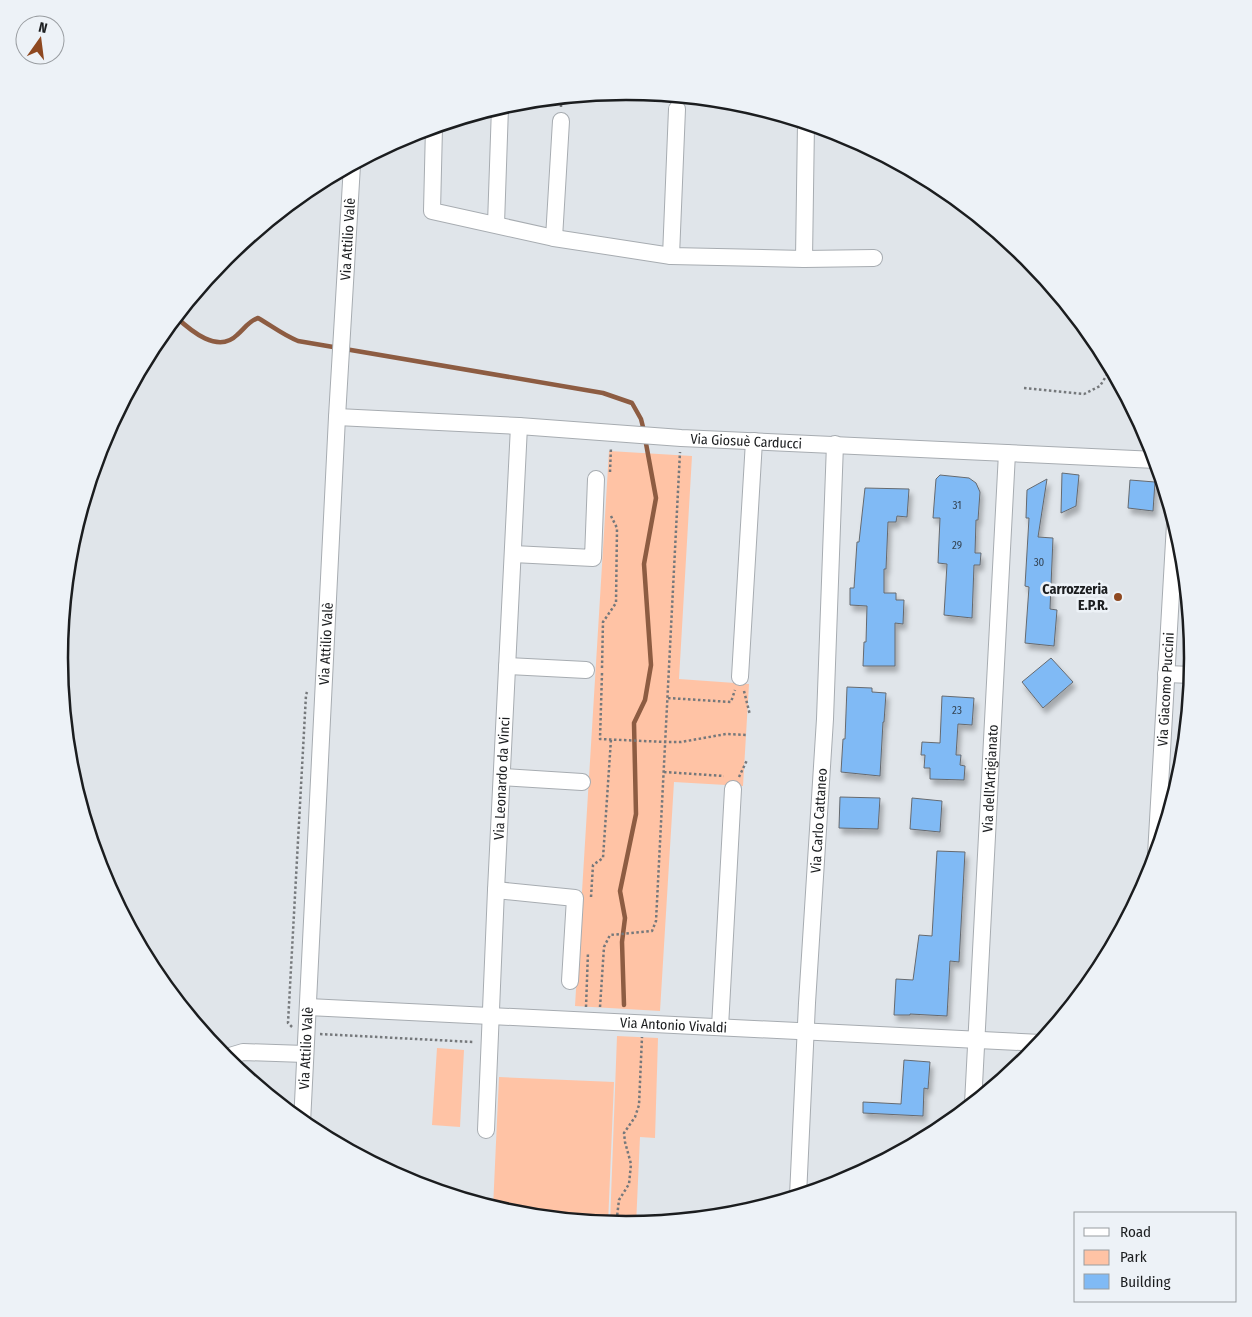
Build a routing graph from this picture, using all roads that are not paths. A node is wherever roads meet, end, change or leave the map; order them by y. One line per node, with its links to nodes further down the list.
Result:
1 (677, 109): 9 (street)
2 (500, 115): 7 (street)
3 (561, 121): 8 (street)
4 (806, 130): 11 (street)
5 (434, 135): 7 (street)
6 (352, 173): 12 (street, Via Attilio Valè)
7 (496, 224): 8 (street)
8 (554, 238): 9 (street)
9 (671, 256): 11 (street)
10 (874, 258): 11 (street)
11 (804, 259)
12 (337, 417): 13 (street, Via Giosuè Carducci); 32 (street, Via Attilio Valè)
13 (519, 426): 14 (street, Via Giosuè Carducci); 20 (street, Via Leonardo da Vinci)
14 (754, 441): 15 (street, Via Giosuè Carducci); 25 (street)
15 (835, 444): 16 (street, Via Giosuè Carducci); 35 (street, Via Carlo Cattaneo)
16 (1007, 453): 17 (street, Via Giosuè Carducci); 36 (street, Via dell'Artigianato)
17 (1148, 460)
18 (603, 476): 20 (street)
19 (1174, 548): 23 (street, Via Giacomo Puccini)
20 (513, 554): 21 (street, Via Leonardo da Vinci)
21 (507, 666): 22 (street); 26 (street, Via Leonardo da Vinci)
22 (586, 670)
23 (1166, 674): 24 (street); 29 (street, Via Giacomo Puccini)
24 (1184, 675)
25 (740, 677)
26 (502, 777): 27 (street); 30 (street, Via Leonardo da Vinci)
27 (582, 782)
28 (733, 789): 34 (street)
29 (1162, 812)
30 (496, 890): 31 (street); 33 (street, Via Leonardo da Vinci)
31 (570, 981)
32 (308, 1007): 33 (street, Via Antonio Vivaldi); 38 (street, Via Attilio Valè)
33 (490, 1016): 34 (street, Via Antonio Vivaldi); 42 (street, Via Leonardo da Vinci)
34 (720, 1027): 35 (street, Via Antonio Vivaldi)
35 (806, 1031): 36 (street, Via Antonio Vivaldi); 43 (street, Via Carlo Cattaneo)
36 (976, 1040): 37 (street, Via Antonio Vivaldi); 40 (street, Via dell'Artigianato)
37 (1031, 1043)
38 (305, 1054): 39 (street); 41 (street, Via Attilio Valè)
39 (234, 1056)
40 (973, 1096)
41 (302, 1113)
42 (486, 1130)
43 (798, 1189)

